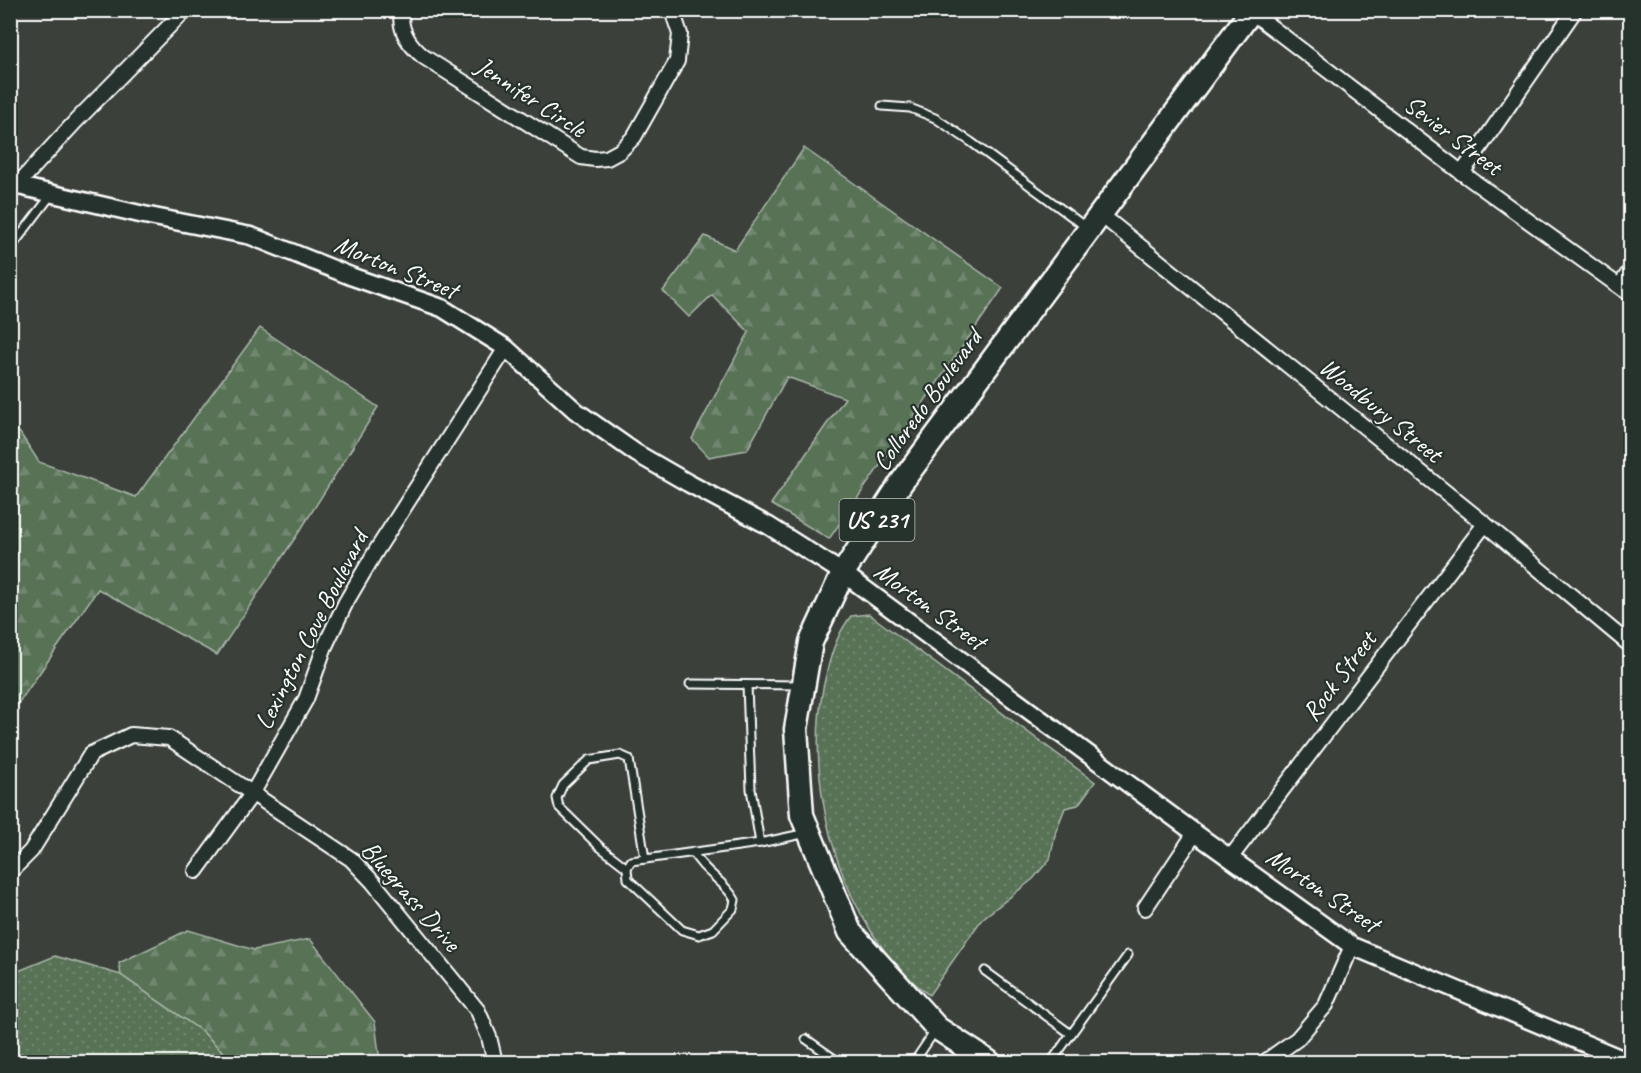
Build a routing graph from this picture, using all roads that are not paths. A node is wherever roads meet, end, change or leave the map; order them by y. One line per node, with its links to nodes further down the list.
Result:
1 (185, 10): 8 (street)
2 (402, 10): 3 (street, Jennifer Circle)
3 (672, 10)
4 (1575, 10): 7 (street)
5 (1251, 11): 7 (street, Sevier Street); 10 (highway, Colloredo Boulevard / US 231)
6 (882, 106): 10 (lane)
7 (1462, 173): 13 (street, Sevier Street)
8 (14, 185): 9 (street, Morton Street)
9 (51, 194): 11 (lane); 14 (street, Morton Street)
10 (1094, 222): 15 (street, Woodbury Street); 16 (highway, Colloredo Boulevard / US 231)
11 (10, 249)
12 (1630, 272): 13 (street)
13 (1625, 290)
14 (506, 348): 16 (street, Morton Street); 21 (street, Lexington Cove Boulevard)
15 (1485, 524): 17 (street, Woodbury Street); 26 (street, Rock Street)
16 (843, 573): 20 (highway, Colloredo Boulevard / US 231); 23 (street, Morton Street)
17 (1629, 642)
18 (690, 684): 19 (lane)
19 (747, 685): 20 (lane); 24 (lane)
20 (803, 686): 22 (highway, Colloredo Boulevard / US 231)
21 (252, 794): 29 (street, Bluegrass Drive); 30 (street, Lexington Cove Boulevard); 38 (street, Bluegrass Drive)
22 (809, 832): 24 (lane); 35 (highway, Colloredo Boulevard / US 231)
23 (1195, 833): 26 (street, Morton Street); 31 (street)
24 (760, 843): 25 (lane)
25 (693, 852): 27 (lane); 28 (lane)
26 (1231, 857): 32 (street, Morton Street)
27 (645, 859): 28 (lane); 28 (lane)
28 (627, 868)
29 (10, 872)
30 (196, 872)
31 (1145, 908)
32 (1352, 946): 43 (street); 44 (street, Morton Street)
33 (1128, 956): 36 (lane)
34 (985, 972): 36 (lane)
35 (937, 1028): 40 (lane); 41 (highway, Colloredo Boulevard / US 231)
36 (1071, 1034): 42 (lane)
37 (806, 1040): 39 (lane)
38 (495, 1062)
39 (838, 1062)
40 (914, 1062)
41 (989, 1062)
42 (1051, 1062)
43 (1265, 1062)
44 (1629, 1062)

